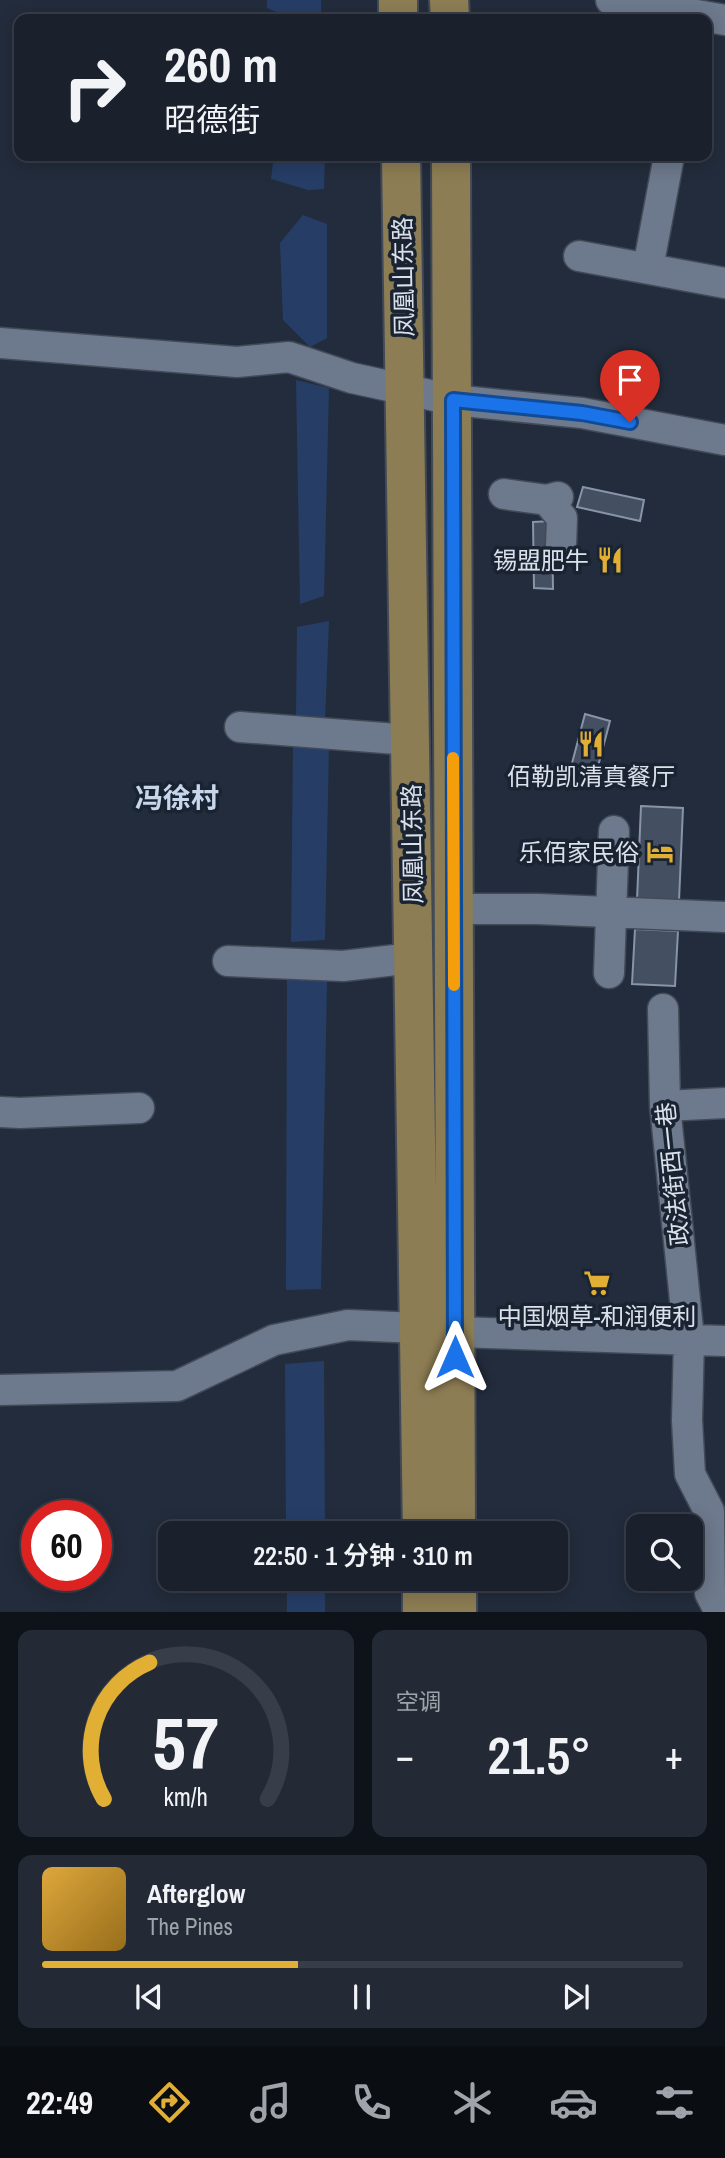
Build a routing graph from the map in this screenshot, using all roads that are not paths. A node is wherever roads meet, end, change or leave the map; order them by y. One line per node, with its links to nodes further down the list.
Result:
1 (611, 0): 2 (street)
2 (680, 14)
3 (401, 161): 10 (main road, 凤凰山东路)
4 (451, 161): 11 (main road, 凤凰山东路)
5 (668, 161): 7 (street)
6 (579, 256): 7 (street)
7 (648, 268): 8 (street)
8 (725, 282)
9 (0, 343): 10 (street)
10 (405, 391): 11 (street); 16 (main road, 凤凰山东路)
11 (453, 400): 12 (street); 18 (main road, 凤凰山东路)
12 (725, 440)
13 (504, 494): 14 (street)
14 (561, 546)
15 (240, 727): 16 (street)
16 (410, 740): 21 (main road, 凤凰山东路)
17 (614, 831): 19 (street)
18 (454, 909): 19 (street); 29 (main road, 凤凰山东路)
19 (611, 911): 20 (street); 23 (street)
20 (725, 917)
21 (414, 958): 22 (street); 29 (main road, 凤凰山东路)
22 (228, 961)
23 (609, 973)
24 (663, 1009): 26 (street, 政法街西一巷)
25 (725, 1103): 26 (street)
26 (665, 1106): 30 (street, 政法街西一巷)
27 (139, 1108): 28 (street)
28 (0, 1112)
29 (437, 1330): 30 (street); 32 (street); 33 (main road, 凤凰山东路); 34 (main road, 凤凰山东路)
30 (689, 1339): 31 (street); 39 (street, 政法街西一巷)
31 (725, 1342)
32 (0, 1390)
33 (423, 1521)
34 (455, 1521)
35 (422, 1591): 37 (main road)
36 (457, 1591): 38 (main road)
37 (422, 1612)
38 (457, 1612)
39 (720, 1612)

